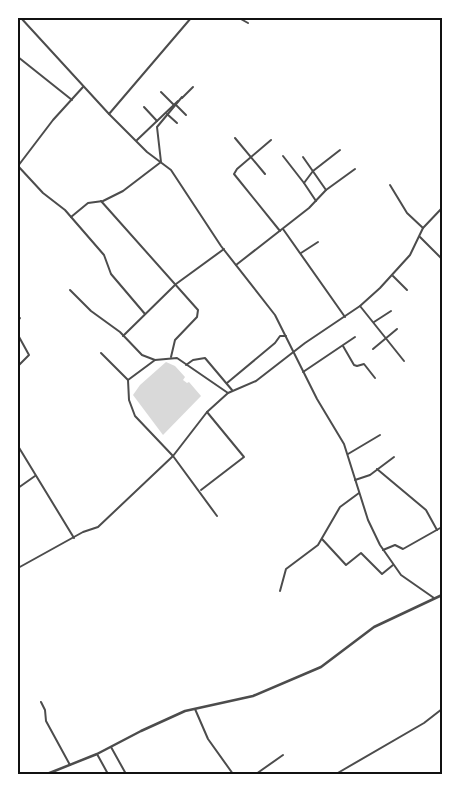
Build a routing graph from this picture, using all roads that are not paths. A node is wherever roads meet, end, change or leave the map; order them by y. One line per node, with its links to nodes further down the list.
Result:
1 (21, 18): 6 (street)
2 (191, 18): 12 (street)
3 (239, 18): 4 (street)
4 (248, 23)
5 (18, 57): 9 (street)
6 (83, 87): 9 (street); 12 (street)
7 (193, 87): 10 (street)
8 (161, 92): 10 (street)
9 (72, 100): 34 (street)
10 (175, 105): 13 (street); 14 (street); 15 (street)
11 (144, 107): 15 (street)
12 (109, 114): 18 (street)
13 (168, 114): 16 (street); 24 (street)
14 (186, 115)
15 (157, 121): 18 (street)
16 (177, 124)
17 (235, 138): 22 (street)
18 (136, 140): 24 (street)
19 (271, 140): 22 (street)
20 (340, 150): 26 (street)
21 (283, 156): 28 (street)
22 (251, 157): 27 (street); 37 (street)
23 (303, 157): 26 (street)
24 (161, 162): 31 (street); 40 (street)
25 (355, 168): 30 (street)
26 (313, 170): 28 (street); 30 (street)
27 (265, 174)
28 (304, 183): 32 (street)
29 (390, 185): 35 (street)
30 (326, 190): 32 (street)
31 (100, 201): 34 (street); 45 (street)
32 (316, 201): 36 (street)
33 (442, 208): 35 (street)
34 (71, 217): 50 (street)
35 (424, 228): 38 (street)
36 (283, 229): 37 (street); 41 (street)
37 (280, 232): 43 (street)
38 (420, 237): 42 (street); 44 (street)
39 (318, 242): 41 (street)
40 (224, 249): 43 (street); 45 (street)
41 (301, 253): 51 (street)
42 (441, 258)
43 (236, 265): 58 (street)
44 (392, 275): 47 (street); 48 (street)
45 (176, 284): 50 (street); 65 (street)
46 (70, 290): 57 (street)
47 (407, 290)
48 (360, 306): 51 (street); 54 (street)
49 (391, 311): 54 (street)
50 (145, 314): 57 (street)
51 (345, 317): 64 (street)
52 (20, 318): 53 (street)
53 (18, 320)
54 (374, 322): 60 (street)
55 (397, 329): 60 (street)
56 (18, 335): 69 (street)
57 (123, 336): 66 (street)
58 (286, 336): 64 (street); 73 (street)
59 (355, 338): 61 (street)
60 (386, 338): 62 (street); 67 (street)
61 (343, 346): 70 (street); 71 (street)
62 (373, 349)
63 (101, 352): 72 (street)
64 (294, 354): 70 (street); 74 (street)
65 (171, 357): 66 (street); 68 (street)
66 (154, 360): 72 (street)
67 (404, 361)
68 (186, 365): 73 (street); 75 (street)
69 (18, 366)
70 (303, 372): 79 (street)
71 (375, 378)
72 (128, 380): 80 (street)
73 (227, 383): 74 (street)
74 (232, 390): 75 (street)
75 (228, 393): 76 (street)
76 (208, 412): 80 (street); 86 (street)
77 (380, 435): 79 (street)
78 (18, 446): 83 (street)
79 (348, 454): 84 (street)
80 (174, 456): 86 (street); 91 (street)
81 (394, 457): 82 (street)
82 (377, 469): 84 (street); 90 (street)
83 (35, 476): 85 (street); 91 (street)
84 (355, 480): 87 (street)
85 (18, 488)
86 (200, 491): 88 (street)
87 (359, 493): 92 (street); 93 (street)
88 (217, 516)
89 (442, 527): 90 (street)
90 (437, 530): 93 (street)
91 (74, 538): 95 (street)
92 (322, 539): 94 (street); 96 (street)
93 (383, 550): 94 (street)
94 (393, 565): 98 (street)
95 (18, 568)
96 (280, 591)
97 (442, 595): 98 (street)
98 (434, 598): 100 (street)
99 (41, 702): 105 (street)
100 (195, 709): 102 (street); 109 (street)
101 (442, 709): 111 (street)
102 (111, 747): 103 (street); 108 (street)
103 (97, 754): 105 (street); 107 (street)
104 (283, 755): 110 (street)
105 (70, 766): 106 (street)
106 (47, 774)
107 (108, 774)
108 (126, 774)
109 (233, 774)
110 (256, 774)
111 (336, 774)

